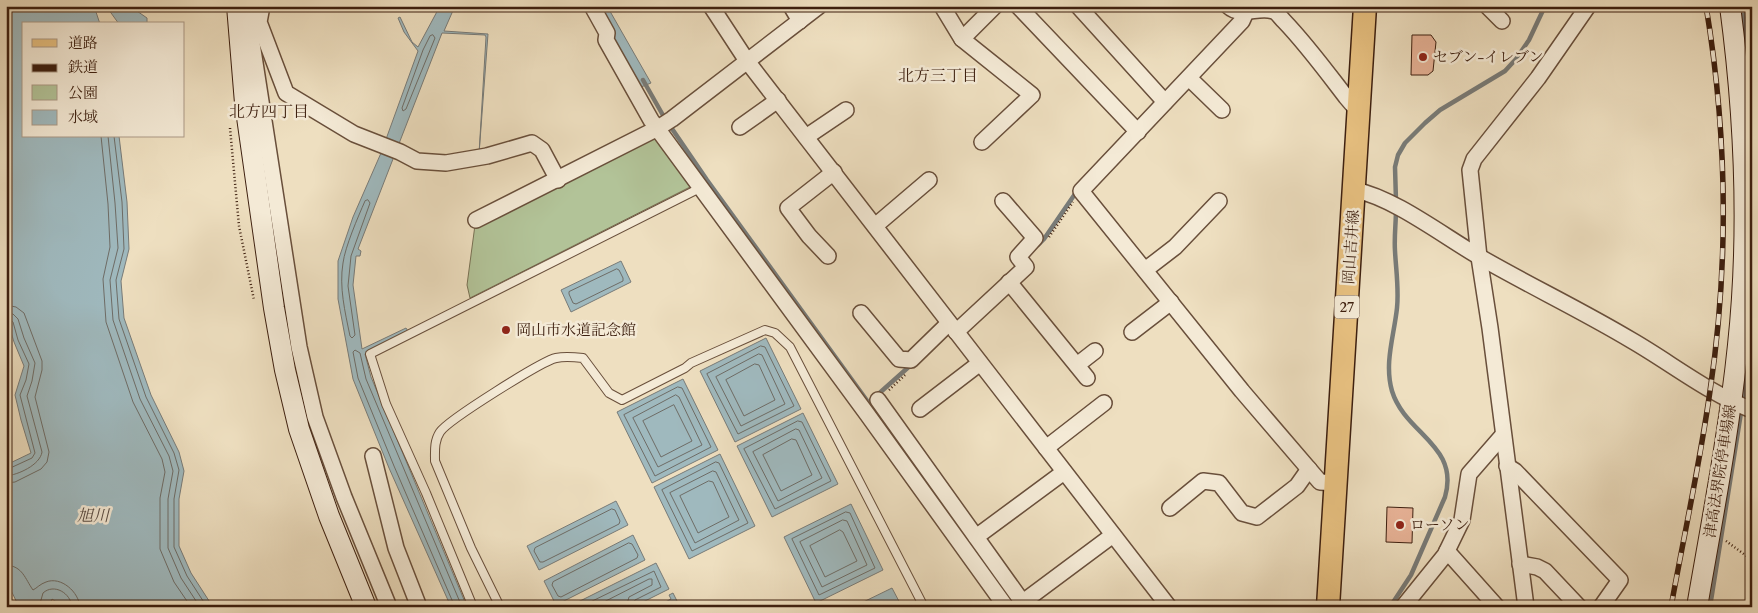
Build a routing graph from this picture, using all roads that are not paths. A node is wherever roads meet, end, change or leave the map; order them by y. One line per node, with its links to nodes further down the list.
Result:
1 (237, 6): 72 (street)
2 (248, 6): 19 (street)
3 (262, 6): 19 (street)
4 (592, 6): 28 (street)
5 (711, 6): 21 (street)
6 (819, 6): 17 (street)
7 (942, 6): 20 (street)
8 (995, 6): 20 (street)
9 (1018, 6): 30 (street)
10 (1078, 6): 24 (street)
11 (1228, 6): 16 (street)
12 (1365, 6): 25 (main road, 岡山吉井線 / 27)
13 (1488, 6): 18 (street)
14 (1588, 6): 43 (street)
15 (1730, 6): 56 (street, 津高法界院停車場線)
16 (1246, 12): 22 (street); 25 (street)
17 (796, 15): 21 (street)
18 (1502, 21)
19 (254, 23): 34 (street); 73 (street)
20 (962, 39): 32 (street)
21 (745, 58): 23 (street); 28 (street)
22 (1189, 78): 24 (street); 27 (street)
23 (778, 100): 29 (street); 31 (street)
24 (1163, 100): 30 (street)
25 (1359, 108): 37 (main road, 岡山吉井線 / 27)
26 (846, 110): 31 (street)
27 (1222, 110)
28 (664, 124): 34 (street); 36 (street)
29 (740, 127)
30 (1135, 129): 44 (street)
31 (806, 137): 33 (street)
32 (982, 142)
33 (834, 172): 41 (street); 42 (street)
34 (558, 180): 40 (street)
35 (929, 180): 41 (street)
36 (702, 187): 59 (street); 75 (lane)
37 (1355, 190): 43 (street); 65 (main road, 岡山吉井線 / 27)
38 (1004, 201): 45 (street)
39 (1219, 201): 44 (street)
40 (476, 220)
41 (875, 226): 48 (street)
42 (828, 256)
43 (1479, 257): 56 (street); 58 (street)
44 (1145, 270): 46 (street)
45 (1010, 282): 48 (street); 52 (street)
46 (1171, 302): 49 (street); 63 (street)
47 (860, 312): 48 (street)
48 (952, 328): 51 (street)
49 (1132, 332)
50 (1095, 351): 52 (street)
51 (980, 363): 57 (street); 60 (street)
52 (1077, 365): 53 (street)
53 (1087, 378)
54 (878, 400): 59 (street)
55 (1104, 403): 60 (street)
56 (1742, 406): 86 (street, 津高法界院停車場線)
57 (920, 410)
58 (1503, 435): 62 (street); 69 (street)
59 (893, 436): 68 (street); 78 (street)
60 (1046, 448): 64 (street)
61 (373, 456): 74 (street)
62 (1507, 466): 70 (street); 85 (street)
63 (1309, 469): 65 (street); 66 (street)
64 (1064, 472): 67 (street); 68 (street)
65 (1336, 483): 80 (main road, 岡山吉井線 / 27)
66 (1170, 508)
67 (1113, 535): 71 (street); 79 (street)
68 (976, 537): 71 (street)
69 (1447, 551): 81 (street); 82 (street)
70 (1520, 564): 83 (street); 84 (street)
71 (1025, 604)
72 (366, 607)
73 (389, 607)
74 (419, 607)
75 (473, 607)
76 (500, 607): 77 (lane)
77 (924, 607)
78 (1006, 607)
79 (1169, 607)
80 (1328, 607)
81 (1403, 607)
82 (1498, 607)
83 (1526, 607)
84 (1579, 607)
85 (1600, 607)
86 (1697, 607)

